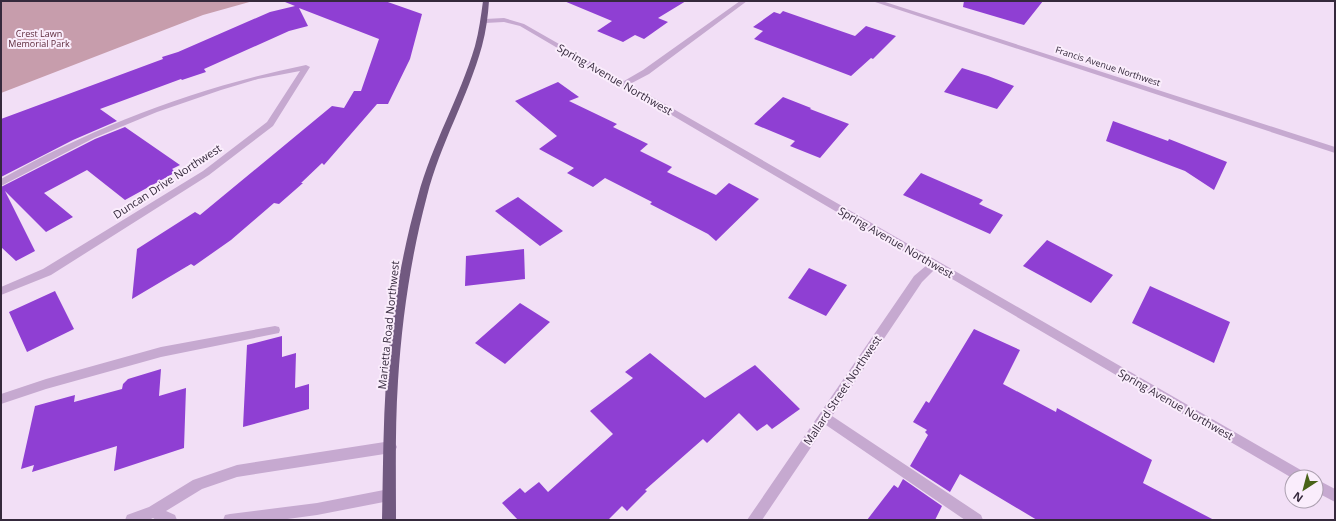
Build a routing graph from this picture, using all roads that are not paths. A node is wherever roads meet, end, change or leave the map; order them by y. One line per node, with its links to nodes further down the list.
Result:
1 (486, 1): 4 (main road, Marietta Road Northwest)
2 (744, 1): 5 (street)
3 (875, 1): 6 (street, Francis Avenue Northwest)
4 (485, 21): 5 (street, Spring Avenue Northwest); 13 (main road, Marietta Road Northwest)
5 (624, 84): 8 (street, Spring Avenue Northwest)
6 (1335, 150)
7 (1, 183): 9 (street, Duncan Drive Northwest)
8 (934, 264): 12 (street, Mallard Street Northwest); 14 (street, Spring Avenue Northwest)
9 (1, 291)
10 (275, 330): 11 (street)
11 (1, 400)
12 (824, 417): 23 (street, Mallard Street Northwest); 24 (street)
13 (391, 447): 16 (main road, Marietta Road Northwest); 18 (street)
14 (1288, 469)
15 (1324, 490): 17 (street)
16 (390, 495): 21 (street); 22 (main road, Marietta Road Northwest)
17 (1335, 496)
18 (153, 512): 19 (street); 20 (street)
19 (132, 520)
20 (170, 520)
21 (230, 520)
22 (389, 520)
23 (754, 520)
24 (976, 520)

